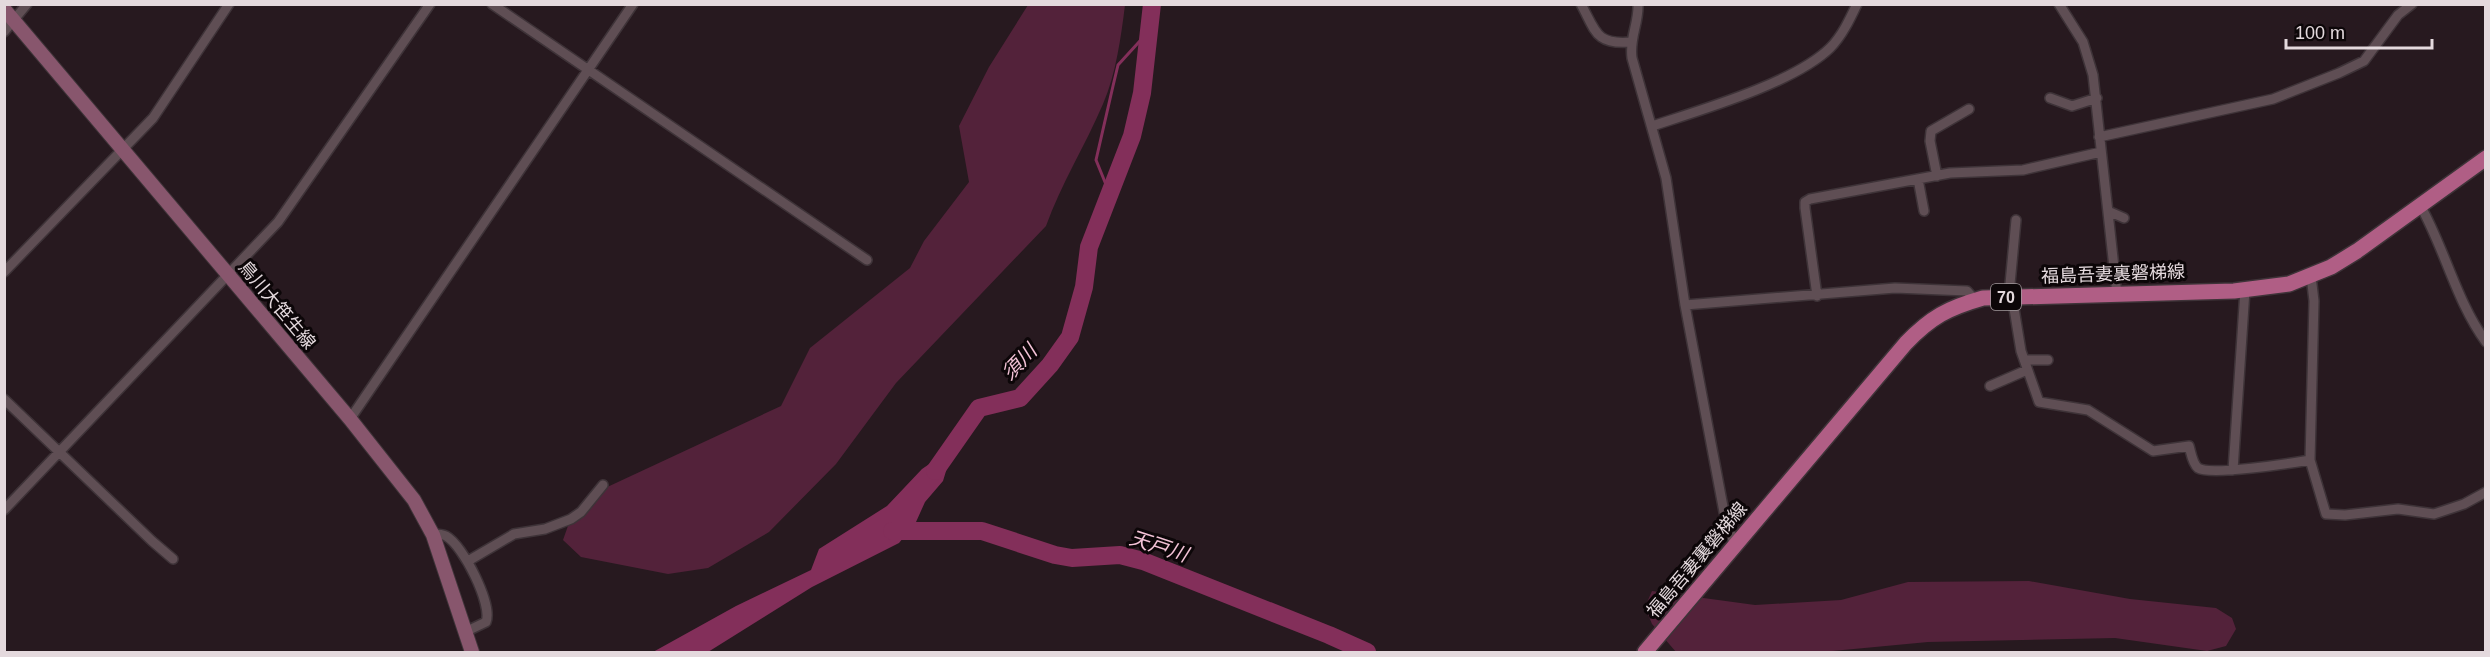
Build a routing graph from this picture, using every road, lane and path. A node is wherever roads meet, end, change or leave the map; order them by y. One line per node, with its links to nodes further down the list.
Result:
1 (27, 4): 12 (street)
2 (230, 4): 21 (street)
3 (430, 4): 33 (street)
4 (492, 4): 15 (street)
5 (633, 4): 15 (street)
6 (1581, 4): 14 (street)
7 (1638, 4): 14 (street)
8 (1857, 4): 19 (street)
9 (2059, 4): 17 (street)
10 (2412, 4): 20 (street)
11 (4, 9): 12 (street, 鳥川大笹生線)
12 (15, 21): 13 (street); 21 (street, 鳥川大笹生線)
13 (4, 32)
14 (1631, 42): 19 (street)
15 (588, 71): 31 (street); 47 (street)
16 (2050, 98): 17 (street)
17 (2097, 98): 20 (street)
18 (1969, 109): 24 (street)
19 (1652, 126): 40 (street)
20 (2099, 138): 22 (street)
21 (121, 149): 32 (street); 33 (street, 鳥川大笹生線)
22 (2101, 152): 24 (street); 28 (street)
23 (2486, 158): 26 (main road, 福島吾妻裏磐梯線 / 70)
24 (1937, 176): 25 (street)
25 (1918, 179): 27 (street); 37 (street)
26 (2420, 205): 34 (main road, 福島吾妻裏磐梯線 / 70); 41 (street)
27 (1924, 211)
28 (2108, 211): 29 (street); 36 (street)
29 (2124, 219)
30 (2016, 220): 38 (street)
31 (867, 260)
32 (4, 272)
33 (229, 276): 47 (street, 鳥川大笹生線); 48 (street)
34 (2311, 276): 35 (main road, 福島吾妻裏磐梯線 / 70); 49 (street)
35 (2246, 290): 36 (main road, 福島吾妻裏磐梯線 / 70); 50 (street)
36 (2117, 295): 38 (main road, 福島吾妻裏磐梯線 / 70)
37 (1817, 296): 39 (street); 40 (street)
38 (2013, 297): 39 (main road, 福島吾妻裏磐梯線 / 70); 42 (street)
39 (1975, 300): 55 (main road, 福島吾妻裏磐梯線 / 70)
40 (1685, 305): 55 (street)
41 (2486, 342)
42 (2024, 360): 43 (street); 44 (street)
43 (2048, 360)
44 (2027, 370): 45 (street); 50 (street)
45 (1990, 386)
46 (4, 399): 48 (street)
47 (350, 419): 54 (street, 鳥川大笹生線)
48 (60, 451): 53 (street); 56 (street)
49 (2310, 460): 50 (street); 52 (street)
50 (2233, 470)
51 (603, 485): 57 (street)
52 (2486, 492)
53 (4, 510)
54 (432, 534): 57 (street); 58 (street, 鳥川大笹生線)
55 (1735, 546): 60 (main road, 福島吾妻裏磐梯線 / 70)
56 (174, 559)
57 (468, 561): 58 (street)
58 (466, 636): 59 (street, 鳥川大笹生線)
59 (472, 652)
60 (1645, 652)

